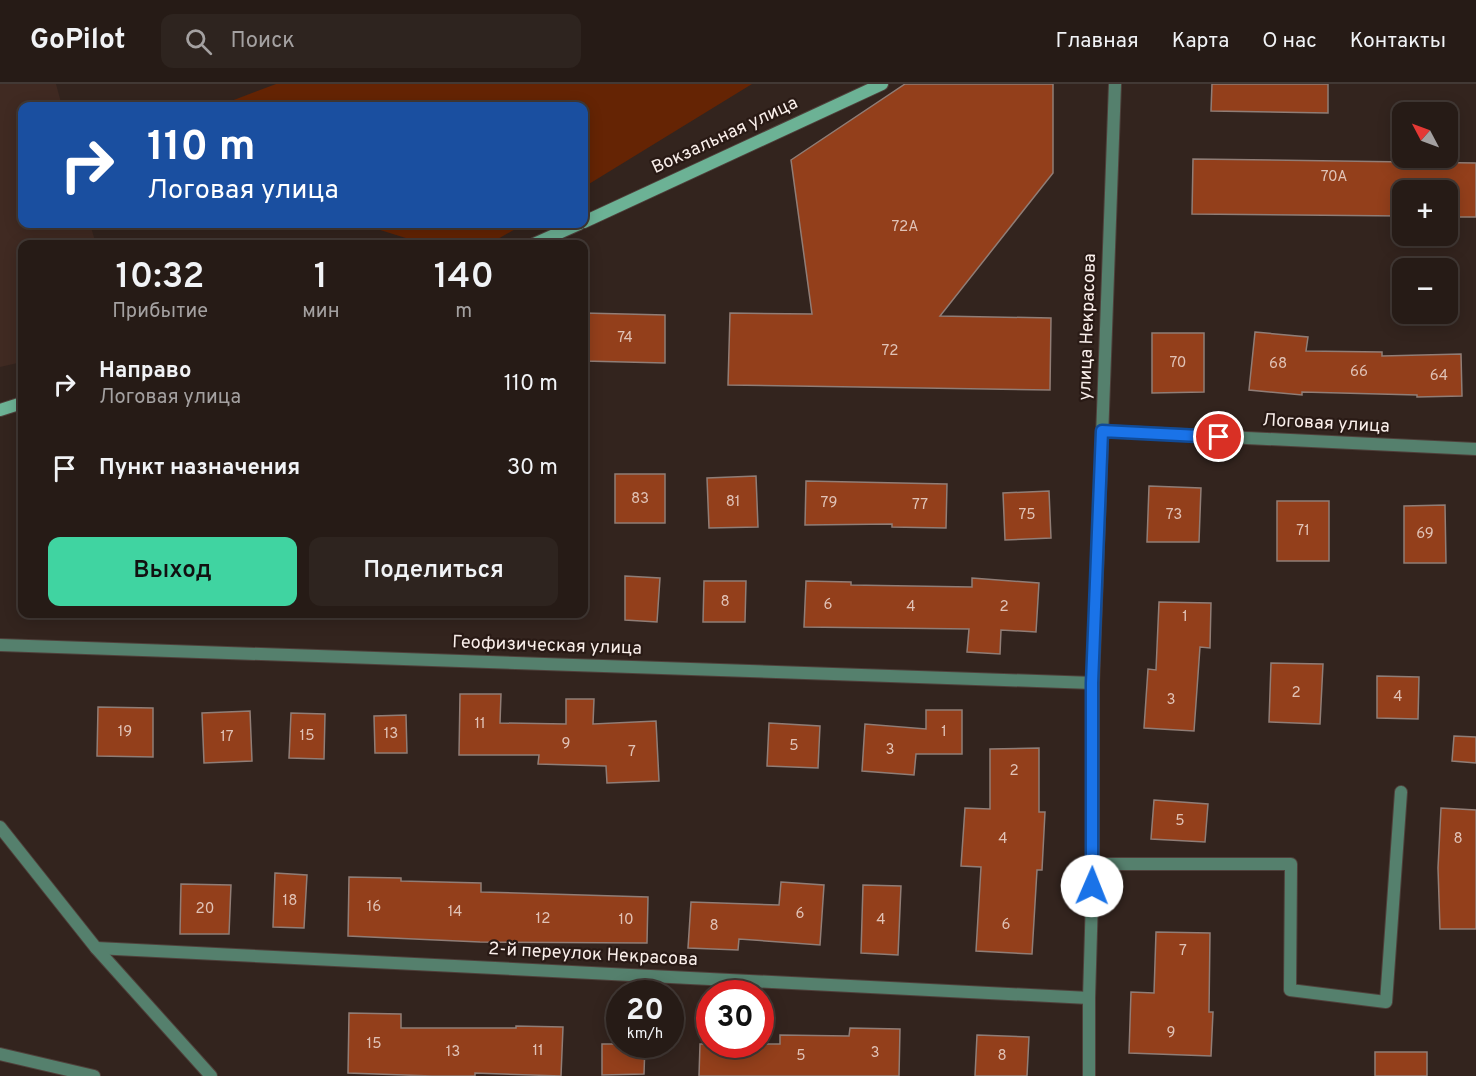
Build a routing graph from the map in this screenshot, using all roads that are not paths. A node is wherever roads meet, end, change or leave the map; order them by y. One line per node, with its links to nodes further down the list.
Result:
1 (882, 84): 3 (main road, Вокзальная улица)
2 (1115, 84): 8 (street, улица Некрасова)
3 (588, 220)
4 (570, 228): 5 (main road)
5 (543, 240)
6 (18, 405): 7 (main road)
7 (0, 410)
8 (1102, 431): 9 (street, Логовая улица); 11 (street, улица Некрасова)
9 (1476, 449)
10 (0, 645): 11 (street, Геофизическая улица)
11 (1092, 683): 14 (street, улица Некрасова)
12 (1401, 792): 14 (street)
13 (0, 827): 15 (street)
14 (1093, 864): 16 (street, улица Некрасова)
15 (96, 948): 16 (street, 2-й переулок Некрасова); 19 (street)
16 (1089, 998): 20 (street, улица Некрасова)
17 (0, 1054): 18 (street)
18 (94, 1076)
19 (211, 1076)
20 (1089, 1076)

